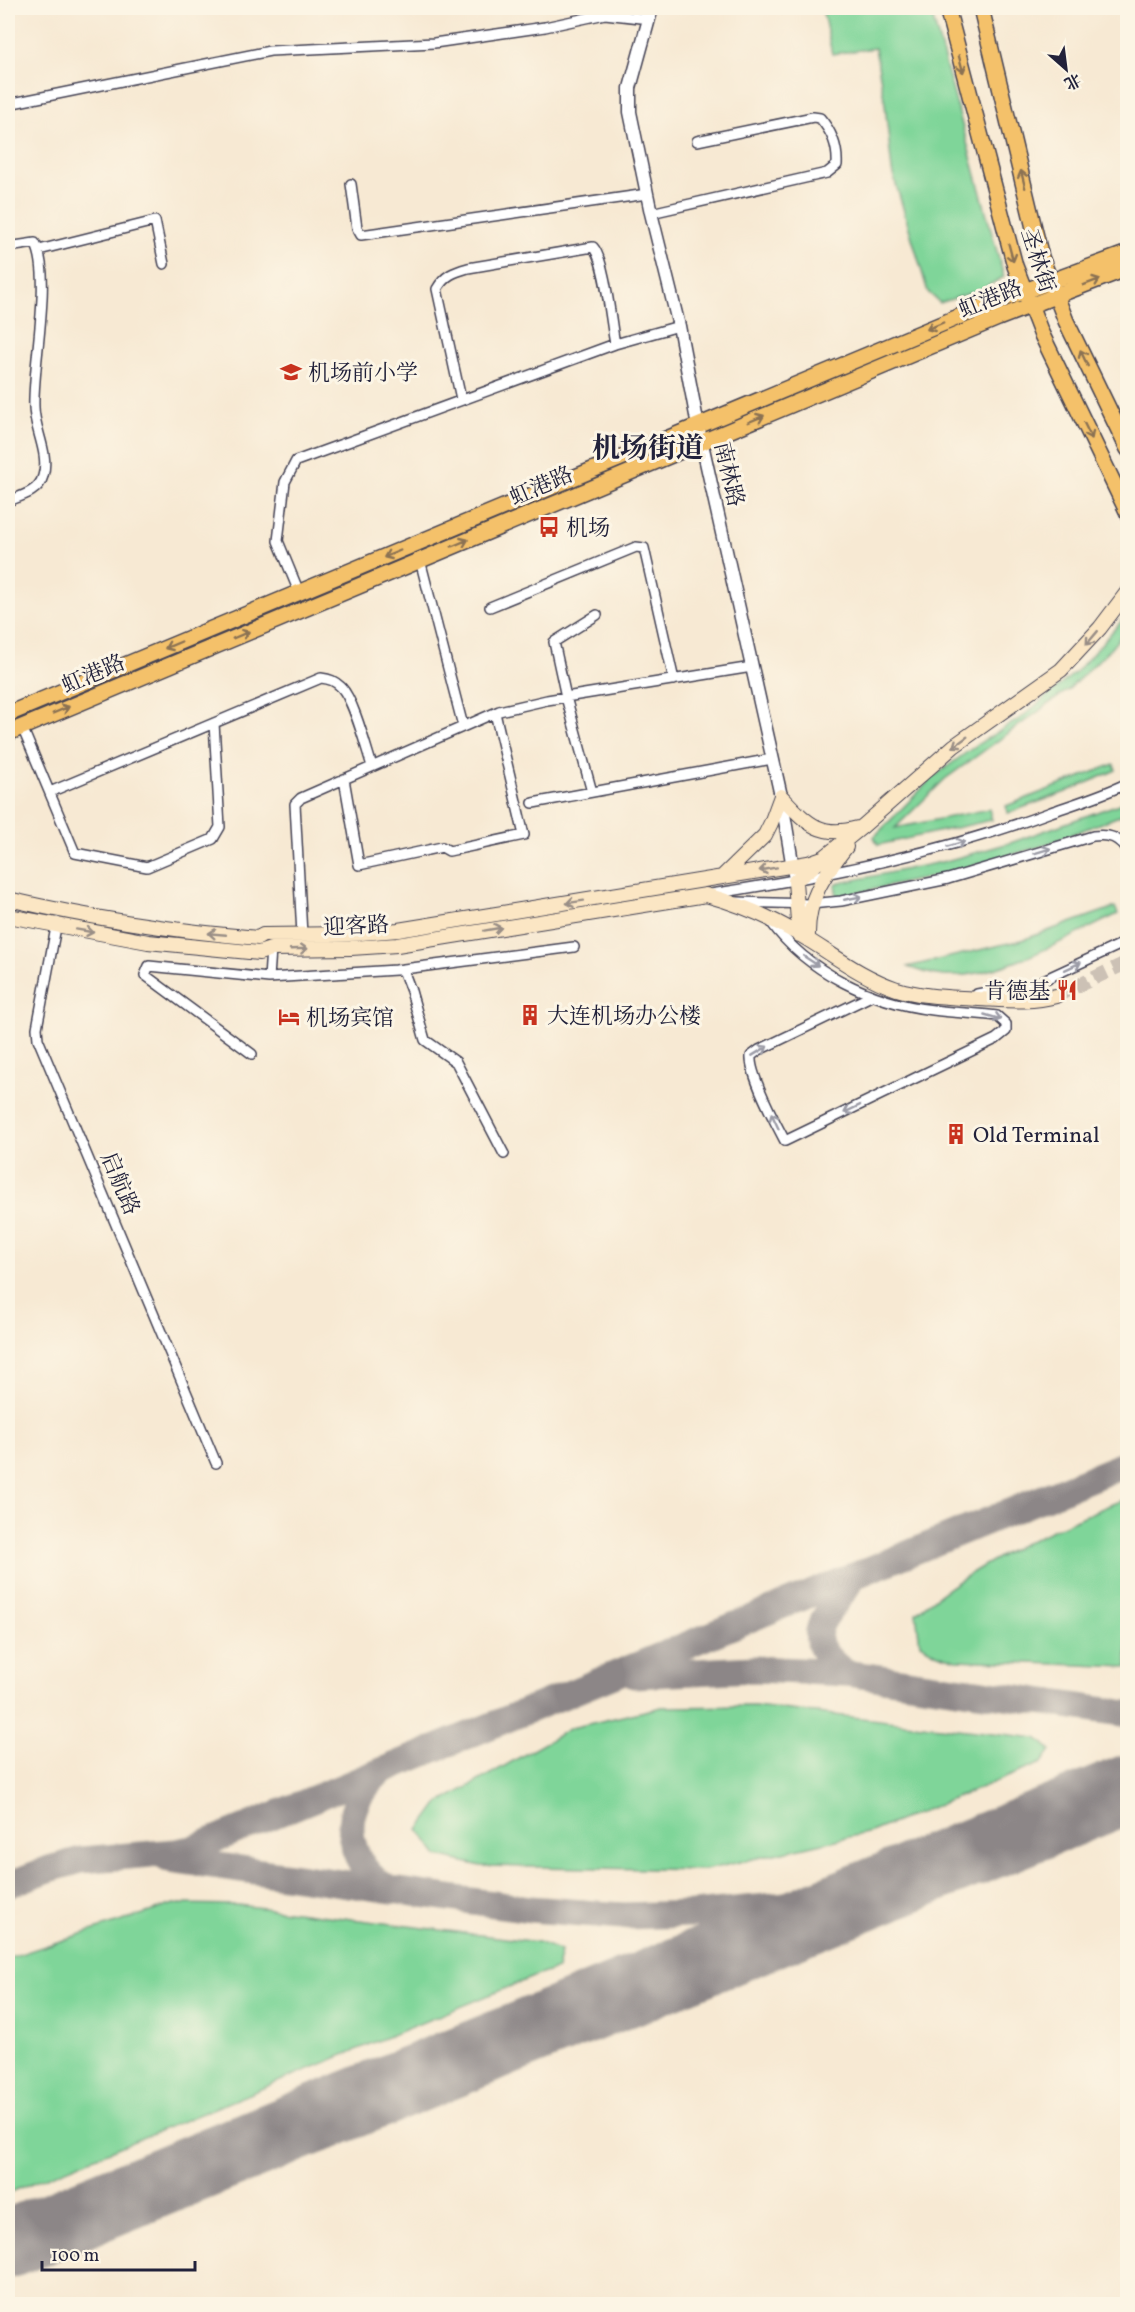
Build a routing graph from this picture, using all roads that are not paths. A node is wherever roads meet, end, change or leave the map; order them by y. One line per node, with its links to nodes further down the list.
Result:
1 (947, 8): 15 (highway, 圣林街, one-way to 15)
2 (981, 8): 14 (highway, 圣林街, one-way to 2)
3 (650, 13): 4 (street); 7 (street, 南林路)
4 (8, 104)
5 (697, 141): 8 (street)
6 (351, 184): 7 (street)
7 (647, 194): 8 (street, 南林路)
8 (651, 213): 17 (street, 南林路)
9 (8, 247): 10 (street)
10 (39, 250): 12 (street); 23 (street)
11 (1128, 254): 14 (highway, 虹港路)
12 (164, 264)
13 (1128, 268): 14 (highway, 虹港路, one-way to 13)
14 (1054, 288): 15 (highway, 虹港路); 16 (highway, 虹港路); 22 (highway, 圣林街, one-way to 14)
15 (1025, 291): 16 (highway, 圣林街); 20 (highway, 虹港路, one-way to 20)
16 (1031, 306): 21 (highway, 虹港路, one-way to 16); 24 (highway, 圣林街, one-way to 24)
17 (679, 326): 18 (street); 20 (street, 南林路)
18 (615, 344): 19 (street); 19 (street)
19 (461, 399): 27 (street)
20 (698, 426): 21 (street, 南林路); 27 (highway, 虹港路, one-way to 27)
21 (701, 442): 25 (highway, 虹港路, one-way to 21); 30 (street, 南林路)
22 (1128, 449)
23 (8, 501)
24 (1128, 513)
25 (420, 560): 36 (street); 37 (highway, 虹港路, one-way to 25)
26 (1128, 591): 46 (main road, one-way to 46)
27 (299, 592): 34 (highway, 虹港路, one-way to 34)
28 (490, 608): 31 (street)
29 (597, 615): 32 (street)
30 (752, 667): 31 (street); 38 (street, 南林路)
31 (674, 680): 32 (street)
32 (566, 697): 33 (street); 43 (street)
33 (495, 713): 36 (street); 40 (street)
34 (8, 714)
35 (214, 723): 39 (street); 42 (street); 42 (street)
36 (463, 726): 39 (street)
37 (15, 730): 42 (street)
38 (772, 759): 43 (street); 44 (street, 南林路)
39 (372, 766): 40 (street)
40 (344, 779): 61 (street)
41 (1128, 783): 50 (street, one-way to 41)
42 (50, 792)
43 (592, 792): 45 (street)
44 (781, 796): 46 (main road); 49 (street, 南林路); 51 (main road)
45 (533, 803)
46 (862, 826): 48 (main road); 50 (main road)
47 (1128, 850): 56 (street, one-way to 47)
48 (825, 857): 49 (main road, 迎客路); 52 (main road)
49 (793, 865): 51 (main road, 迎客路, one-way to 51); 52 (street, 南林路)
50 (827, 873): 52 (street); 56 (main road)
51 (722, 877): 61 (main road, 迎客路, one-way to 61)
52 (795, 881): 53 (street); 56 (main road)
53 (706, 895): 55 (main road); 65 (main road, 迎客路, one-way to 53)
54 (8, 899): 57 (main road, 迎客路)
55 (732, 902): 56 (street); 59 (main road)
56 (804, 904): 62 (main road)
57 (60, 911): 60 (street, 启航路); 61 (main road, 迎客路, one-way to 57)
58 (8, 916): 60 (main road, 迎客路)
59 (770, 920): 62 (main road); 68 (street, one-way to 68)
60 (57, 926): 65 (main road, 迎客路, one-way to 65); 73 (street, 启航路)
61 (302, 935)
62 (804, 937): 70 (main road)
63 (1128, 941): 70 (street, one-way to 63)
64 (574, 947): 66 (street)
65 (271, 949): 67 (street)
66 (403, 969): 67 (street); 72 (street)
67 (269, 978): 71 (street)
68 (872, 996): 68 (street, one-way to 68)
69 (1056, 996): 70 (main road)
70 (957, 997)
71 (252, 1054)
72 (504, 1154)
73 (216, 1463)

